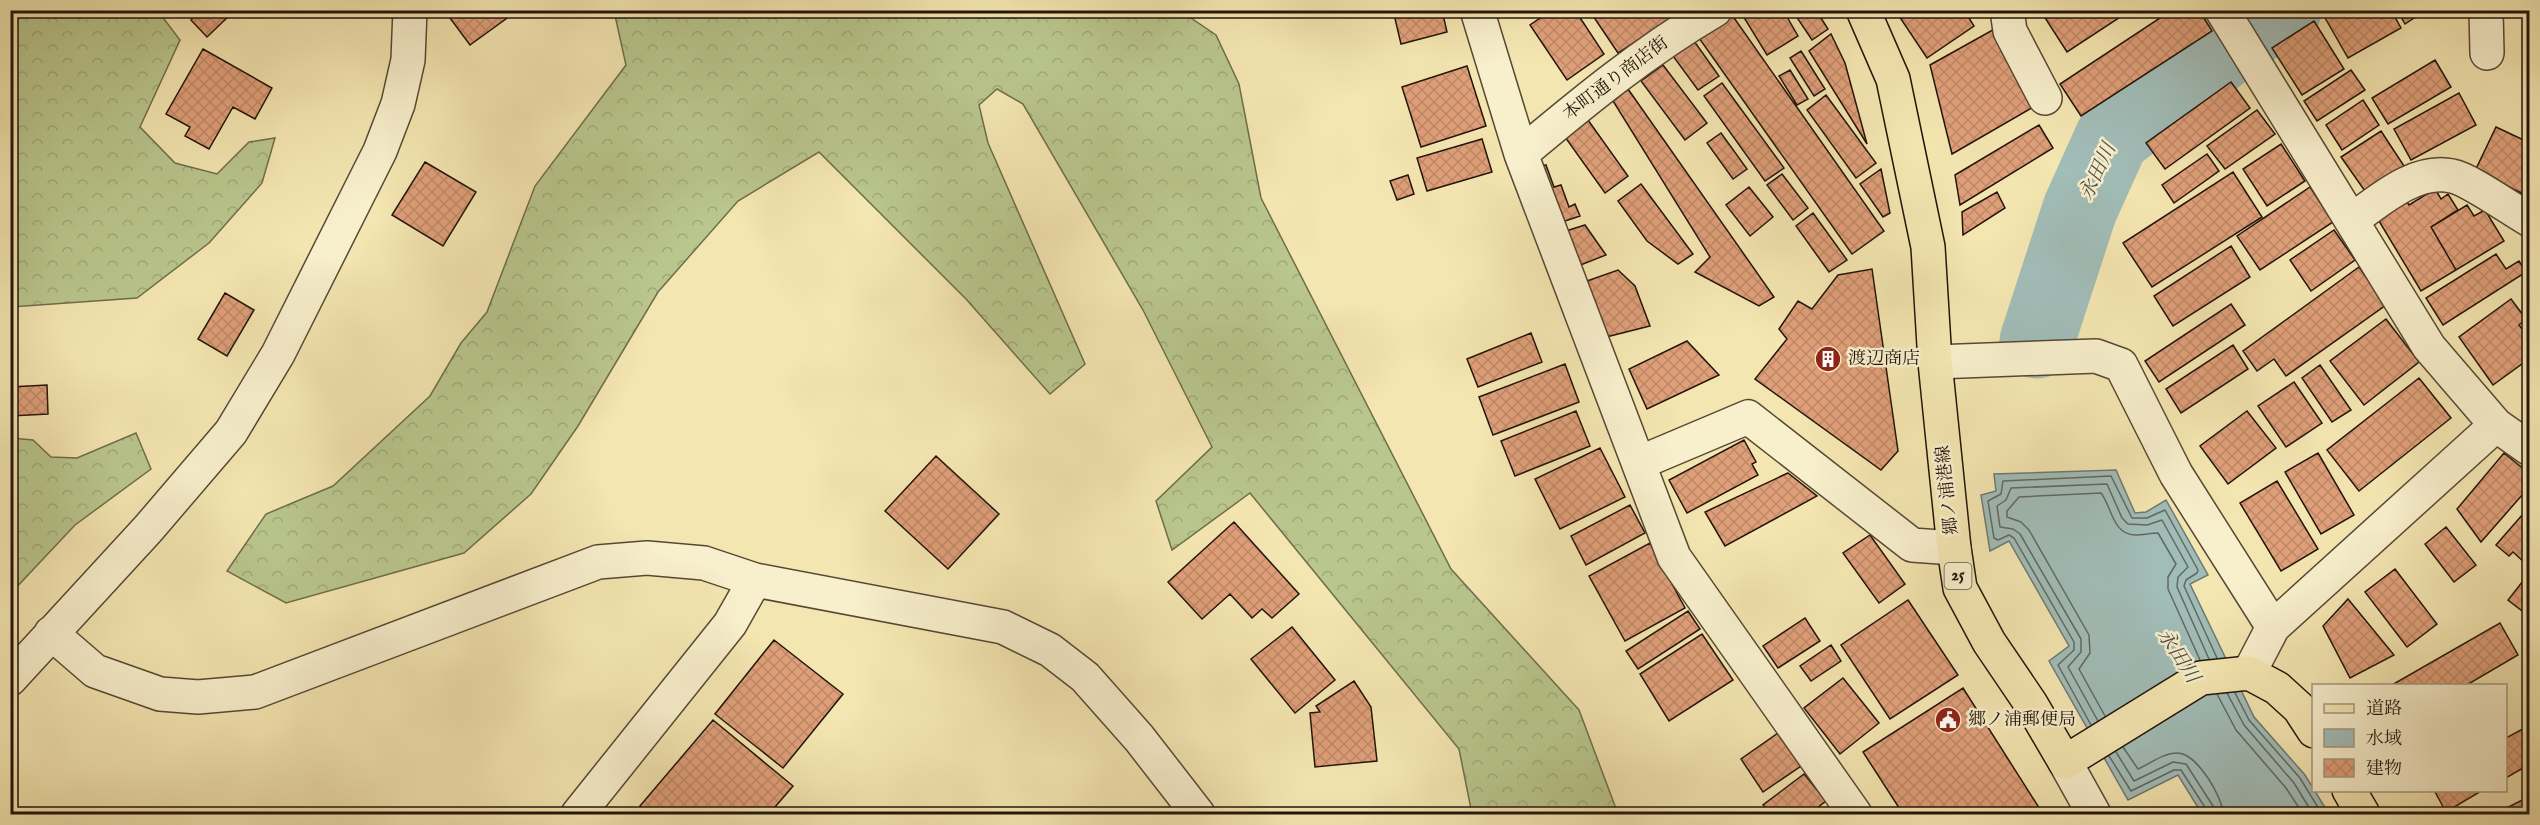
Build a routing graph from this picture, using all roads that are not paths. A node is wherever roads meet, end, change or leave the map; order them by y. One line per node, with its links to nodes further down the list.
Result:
1 (410, 10): 20 (street)
2 (1478, 10): 10 (street)
3 (1715, 10): 10 (street, 本町通り商店街)
4 (1863, 10): 13 (main road, 郷ノ浦港線 / 25)
5 (2007, 10): 9 (street)
6 (2486, 10): 8 (street)
7 (2226, 17): 11 (street)
8 (2487, 52)
9 (2045, 98)
10 (1521, 154): 16 (street)
11 (2352, 220): 12 (street); 14 (street)
12 (2529, 220)
13 (1935, 362): 17 (main road, 郷ノ浦港線 / 25); 19 (street)
14 (2496, 425): 15 (street); 19 (street)
15 (2529, 449)
16 (1639, 463): 17 (street); 28 (street)
17 (1954, 548): 24 (main road, 郷ノ浦港線 / 25)
18 (755, 580): 20 (street); 26 (street); 27 (street)
19 (2273, 627): 21 (street)
20 (51, 633): 22 (street)
21 (2249, 673): 23 (main road); 24 (main road)
22 (10, 679)
23 (2312, 729)
24 (2078, 753): 29 (street)
25 (2350, 792): 30 (main road)
26 (578, 814)
27 (1198, 814)
28 (1855, 814)
29 (2094, 814)
30 (2363, 814)

